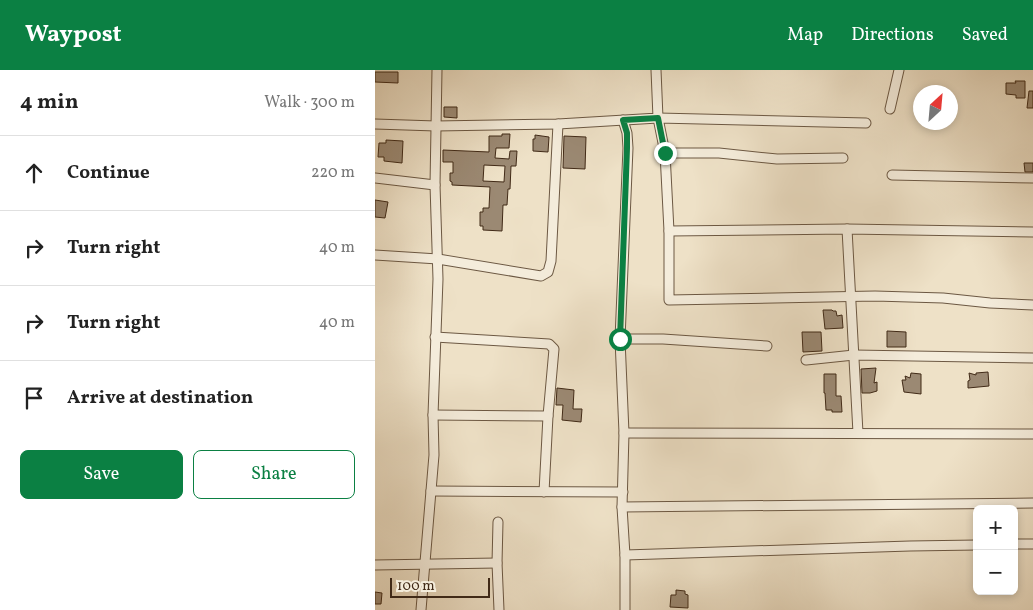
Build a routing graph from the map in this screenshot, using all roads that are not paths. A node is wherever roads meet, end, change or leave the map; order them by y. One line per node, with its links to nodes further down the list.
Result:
1 (437, 70): 10 (street)
2 (656, 70): 5 (street)
3 (899, 70): 4 (street)
4 (890, 109)
5 (658, 118): 6 (street); 7 (street); 11 (street)
6 (623, 120): 9 (street); 25 (street)
7 (866, 123)
8 (375, 124): 10 (street)
9 (558, 124): 10 (street); 21 (street)
10 (436, 126): 16 (street)
11 (665, 153): 12 (street); 18 (street)
12 (843, 158)
13 (892, 175): 15 (street)
14 (375, 178): 16 (street)
15 (1033, 178)
16 (435, 185): 21 (street)
17 (847, 229): 18 (street); 19 (street); 22 (street)
18 (669, 231): 22 (street)
19 (1033, 232)
20 (375, 255): 21 (street)
21 (438, 259): 24 (street)
22 (851, 296): 23 (street); 27 (street)
23 (1033, 305)
24 (435, 336): 30 (street); 31 (street)
25 (620, 339): 26 (street); 32 (street)
26 (767, 346)
27 (854, 355): 28 (street); 29 (street); 33 (street)
28 (1033, 358)
29 (805, 360)
30 (433, 415): 31 (street); 35 (street)
31 (548, 416): 36 (street)
32 (623, 433): 33 (street); 37 (street)
33 (858, 433): 34 (street)
34 (1033, 434)
35 (431, 491): 36 (street); 47 (street)
36 (544, 492): 37 (street)
37 (623, 492): 39 (street)
38 (1033, 503): 39 (street)
39 (622, 507): 44 (street)
40 (498, 522): 45 (street)
41 (1018, 544): 42 (street)
42 (1033, 544)
43 (973, 545): 44 (street)
44 (625, 556): 50 (street)
45 (497, 563): 47 (street); 49 (street)
46 (375, 565): 47 (street)
47 (425, 565): 48 (street)
48 (421, 610)
49 (499, 610)
50 (625, 610)

